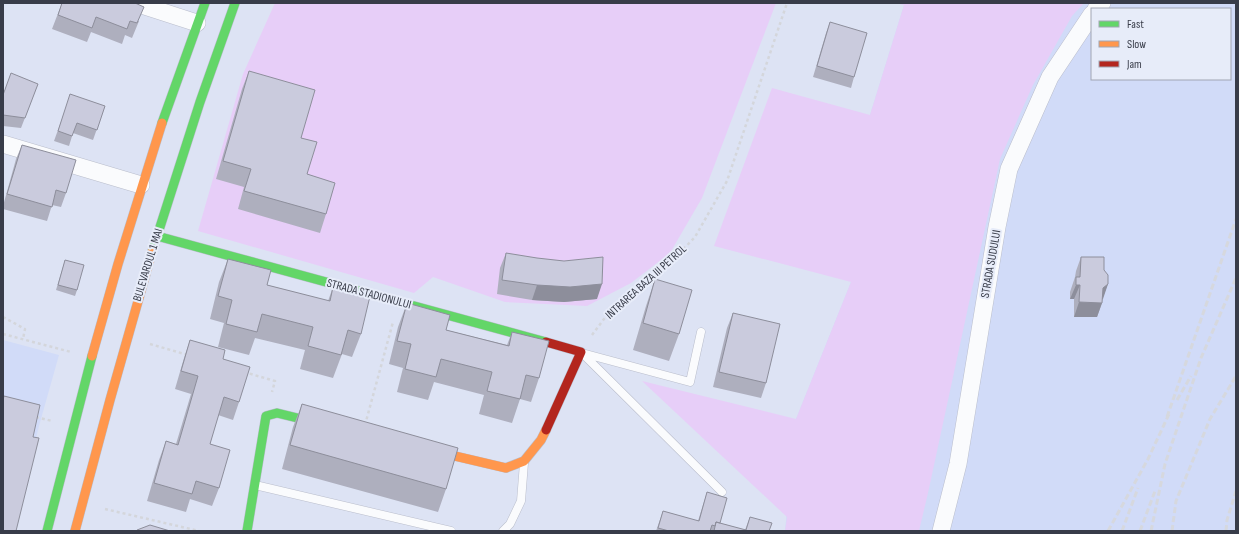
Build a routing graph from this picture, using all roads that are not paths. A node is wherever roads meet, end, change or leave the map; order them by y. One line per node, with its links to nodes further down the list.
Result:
1 (135, 3): 5 (street)
2 (205, 3): 5 (main road)
3 (235, 3): 8 (main road, BULEVARDUL 1 MAI)
4 (1091, 16): 21 (street, STRADA SUDULUI)
5 (197, 23): 7 (main road)
6 (3, 144): 7 (street)
7 (142, 185): 16 (main road)
8 (157, 236): 10 (main road, STRADA STADIONULUI); 17 (main road, BULEVARDUL 1 MAI)
9 (701, 332): 10 (lane)
10 (581, 352): 13 (main road); 15 (lane)
11 (334, 426): 14 (main road)
12 (416, 446): 13 (main road)
13 (524, 461): 20 (lane)
14 (254, 485): 18 (main road); 19 (lane)
15 (722, 492)
16 (47, 531)
17 (75, 531)
18 (247, 531)
19 (451, 531)
20 (503, 531)
21 (941, 531)

